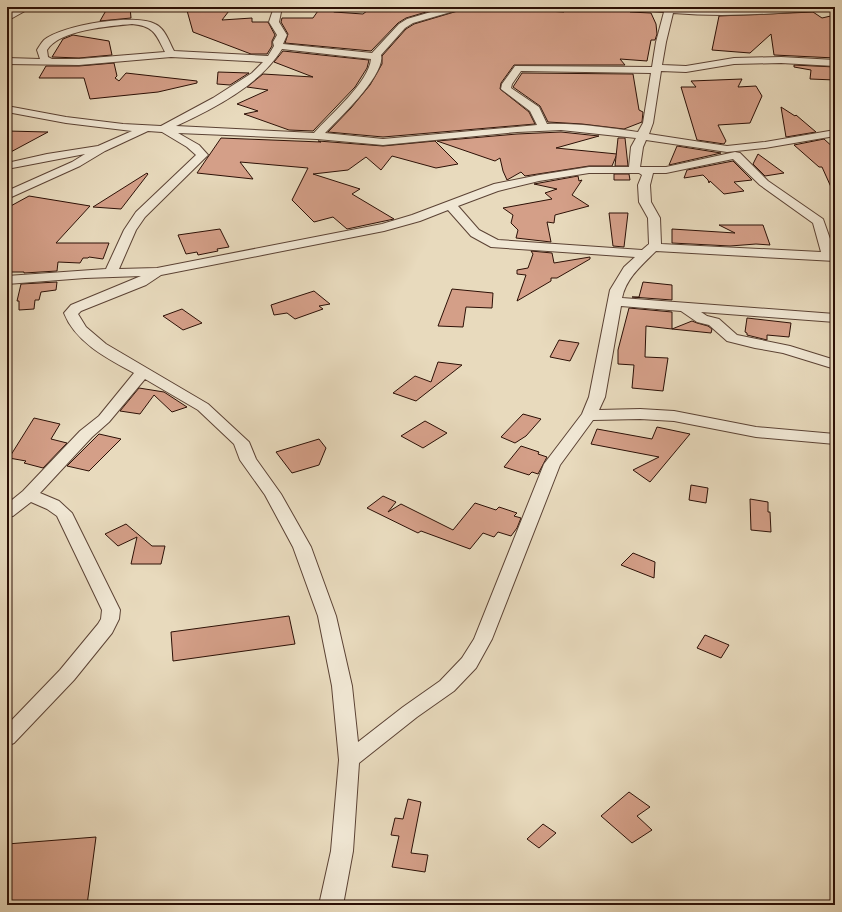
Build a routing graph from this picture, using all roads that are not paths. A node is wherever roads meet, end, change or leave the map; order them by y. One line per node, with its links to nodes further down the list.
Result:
1 (28, 7): 7 (street)
2 (278, 7): 8 (street)
3 (458, 7): 10 (street)
4 (630, 7): 6 (street)
5 (820, 7): 6 (street)
6 (669, 9): 15 (street)
7 (7, 18)
8 (279, 46): 10 (street); 11 (street)
9 (171, 54): 11 (street); 13 (street); 13 (street)
10 (377, 57): 21 (street)
11 (271, 59): 19 (street)
12 (7, 61): 13 (street)
13 (49, 61)
14 (835, 63): 15 (street)
15 (657, 69): 17 (street); 22 (street)
16 (7, 109): 18 (street)
17 (543, 127): 21 (street); 22 (street)
18 (145, 129): 19 (street); 23 (street)
19 (163, 130): 21 (street); 32 (street)
20 (835, 134): 24 (street)
21 (317, 136)
22 (643, 136): 24 (street); 26 (street)
23 (101, 149): 25 (street); 27 (street)
24 (731, 152): 26 (street); 30 (street)
25 (7, 166)
26 (638, 170): 28 (street); 29 (street)
27 (7, 195)
28 (450, 204): 29 (street); 31 (street)
29 (649, 251): 30 (street); 34 (street)
30 (832, 257)
31 (157, 272): 32 (street); 38 (street)
32 (110, 274): 33 (street)
33 (7, 280)
34 (615, 302): 35 (street); 39 (street)
35 (682, 307): 36 (street); 37 (street)
36 (835, 318)
37 (835, 364)
38 (143, 372): 41 (street); 44 (street)
39 (589, 415): 40 (street); 44 (street)
40 (835, 440)
41 (29, 495): 42 (street); 43 (street)
42 (7, 512)
43 (7, 738)
44 (349, 760): 45 (street)
45 (331, 905)

